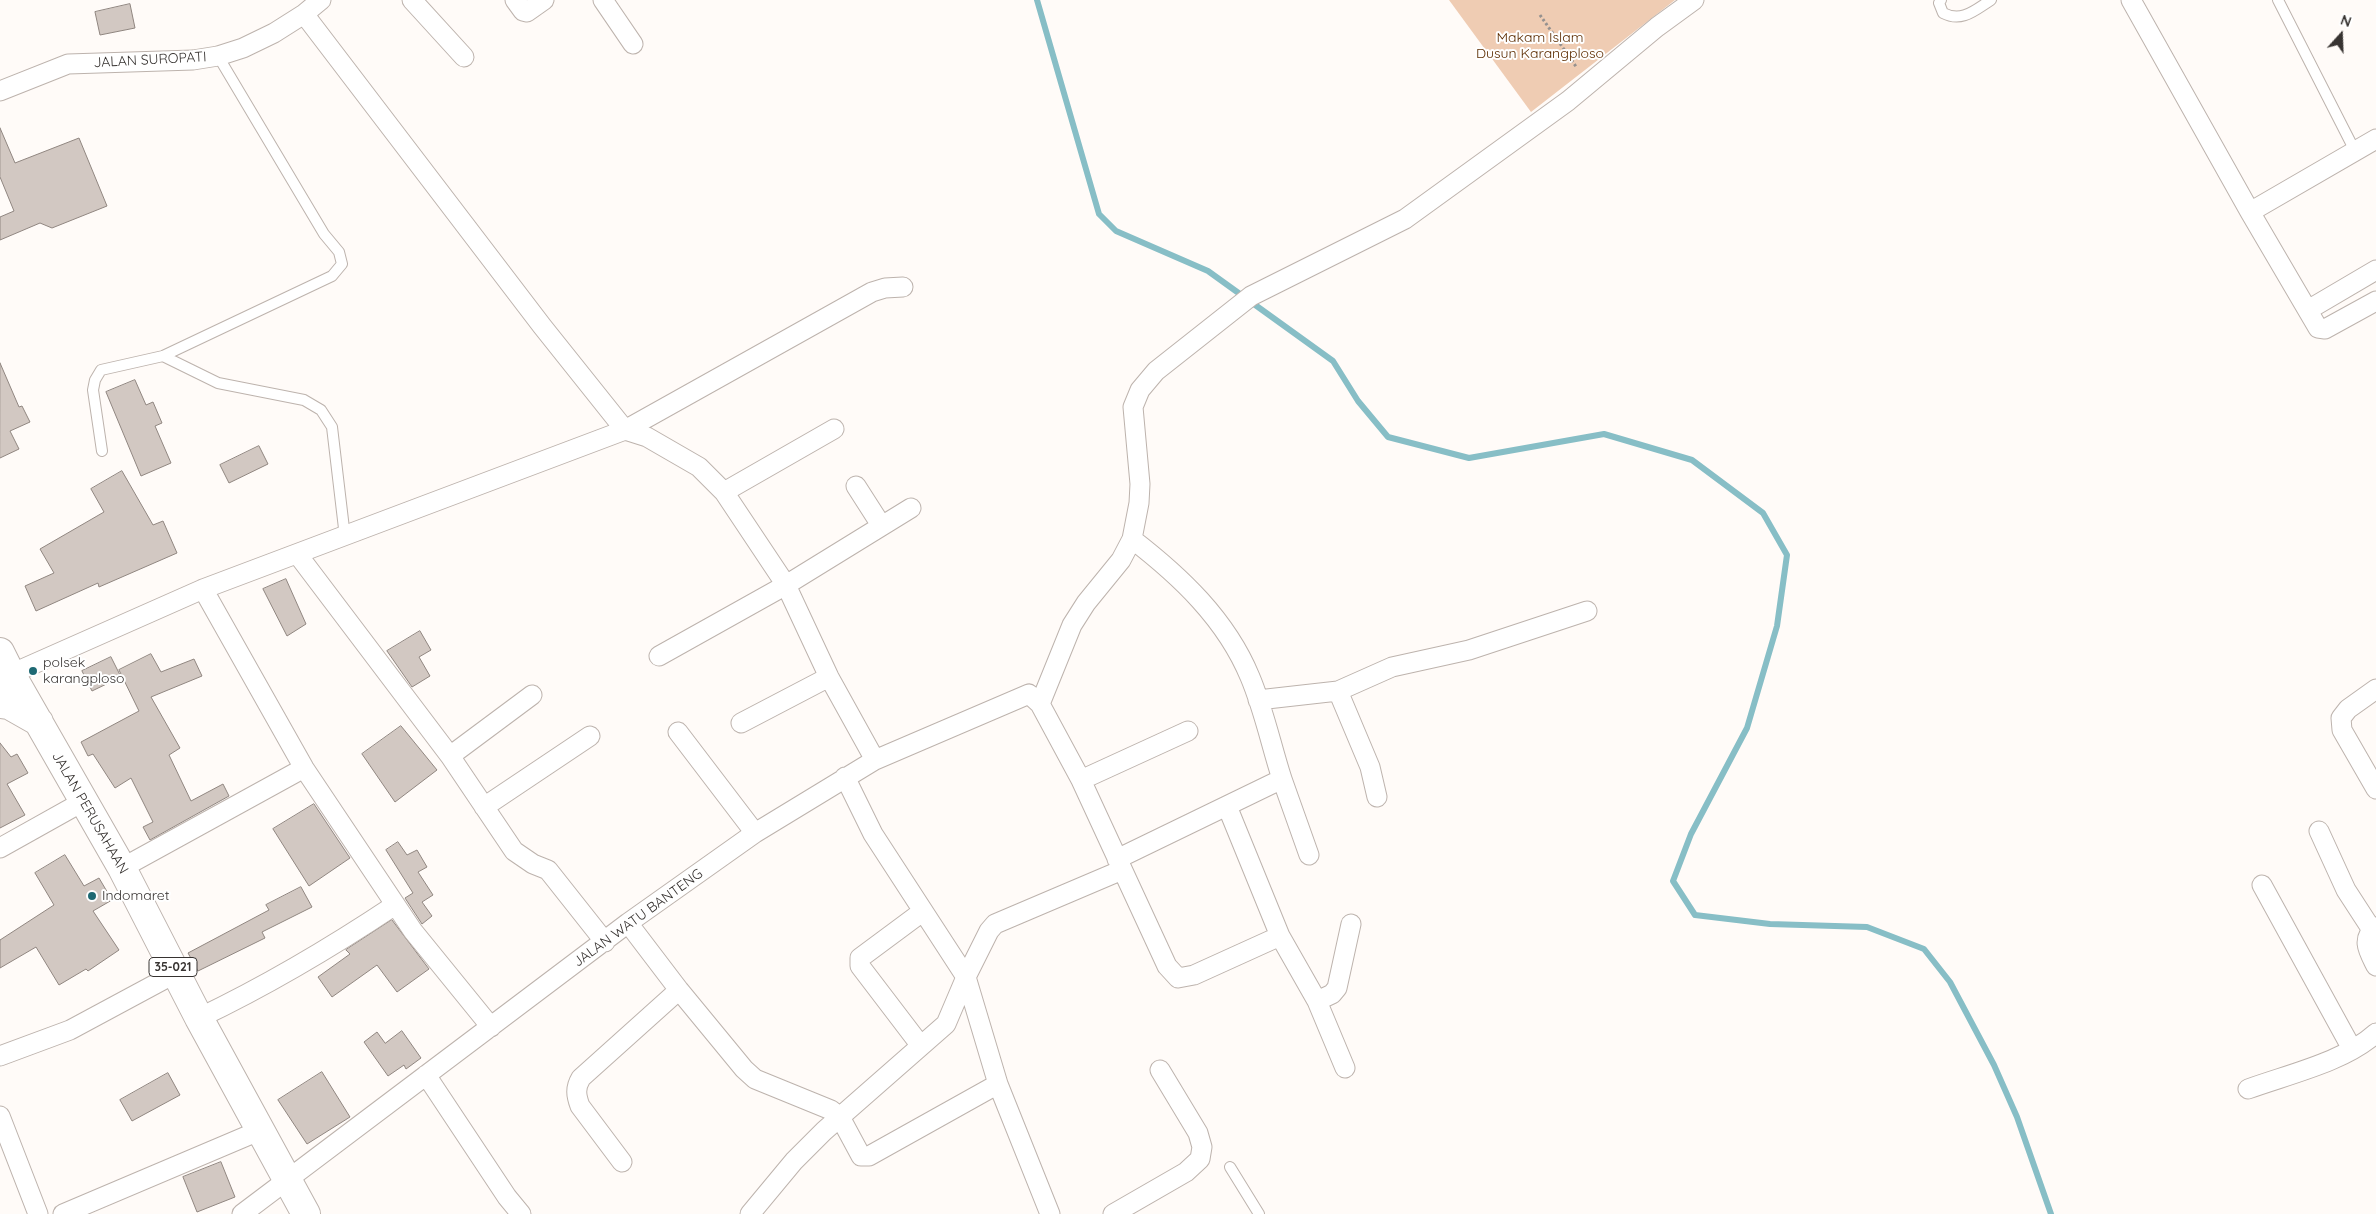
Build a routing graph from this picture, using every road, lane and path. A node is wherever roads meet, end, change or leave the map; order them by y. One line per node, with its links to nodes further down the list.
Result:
1 (320, 0): 11 (street, JALAN SUROPATI)
2 (412, 0): 15 (street)
3 (515, 0): 4 (street)
4 (544, 0)
5 (603, 0): 13 (street)
6 (1694, 0): 16 (street)
7 (1942, 0): 8 (lane)
8 (1991, 0)
9 (2278, 0): 19 (lane)
10 (2135, 1): 20 (street)
11 (304, 14): 14 (street, JALAN SUROPATI); 27 (street)
12 (1540, 15): 16 (path)
13 (633, 44)
14 (218, 56): 17 (street, JALAN SUROPATI); 25 (lane)
15 (464, 57)
16 (1588, 85): 34 (street)
17 (0, 91)
18 (2376, 139): 19 (street)
19 (2355, 151): 20 (street)
20 (2250, 212): 24 (street)
21 (2376, 270): 24 (street)
22 (903, 287): 27 (street)
23 (2376, 302): 24 (street)
24 (2308, 310)
25 (163, 356): 28 (lane); 33 (lane)
26 (834, 429): 30 (street)
27 (625, 430): 30 (street); 33 (street)
28 (102, 451)
29 (856, 486): 32 (street)
30 (724, 492): 36 (street)
31 (911, 508): 32 (street)
32 (882, 525): 36 (street)
33 (345, 537): 35 (street)
34 (1132, 539): 45 (street); 46 (street)
35 (298, 555): 37 (street); 53 (street)
36 (786, 585): 39 (street); 41 (street)
37 (203, 589): 40 (street); 55 (street)
38 (1587, 611): 43 (street)
39 (659, 656)
40 (4, 669): 48 (main road, JALAN PERUSAHAAN / 35-021)
41 (829, 677): 49 (street); 54 (street)
42 (2376, 690): 59 (street)
43 (1338, 691): 46 (street); 60 (street)
44 (532, 695): 53 (street)
45 (1028, 699): 54 (street, JALAN WATU BANTENG); 58 (street)
46 (1258, 700): 57 (street)
47 (0, 704): 48 (main road)
48 (39, 722): 61 (main road, JALAN PERUSAHAAN / 35-021)
49 (741, 723)
50 (1188, 731): 58 (street)
51 (678, 732): 65 (street)
52 (590, 736): 63 (street)
53 (450, 756): 63 (street)
54 (875, 760): 56 (street, JALAN WATU BANTENG)
55 (304, 768): 69 (street); 71 (street)
56 (845, 777): 65 (street, JALAN WATU BANTENG); 72 (street)
57 (1282, 779): 62 (street); 67 (street)
58 (1081, 780): 68 (street)
59 (2376, 789)
60 (1377, 797)
61 (84, 801): 66 (street); 69 (main road, JALAN PERUSAHAAN / 35-021)
62 (1227, 806): 68 (street); 76 (street)
63 (484, 808): 77 (street)
64 (2319, 831): 75 (street)
65 (755, 833): 73 (street, JALAN WATU BANTENG)
66 (0, 848)
67 (1309, 856)
68 (1120, 864): 76 (street); 79 (street)
69 (122, 868): 80 (main road, JALAN PERUSAHAAN / 35-021)
70 (2262, 885): 87 (street)
71 (396, 905): 83 (street); 84 (street)
72 (922, 912): 79 (street); 86 (street)
73 (628, 924): 77 (street, JALAN WATU BANTENG); 81 (street)
74 (1351, 924): 82 (street)
75 (2374, 928): 78 (street)
76 (1280, 936): 82 (street)
77 (605, 942): 84 (street, JALAN WATU BANTENG)
78 (2376, 966)
79 (962, 972): 86 (street); 92 (street)
80 (176, 974): 83 (main road, JALAN PERUSAHAAN / 35-021); 88 (street)
81 (679, 990): 94 (street); 97 (street)
82 (1317, 1001): 89 (street)
83 (200, 1018): 96 (main road, JALAN PERUSAHAAN / 35-021)
84 (491, 1027): 91 (street, JALAN WATU BANTENG)
85 (2376, 1033): 87 (street)
86 (918, 1043): 94 (street)
87 (2352, 1050): 93 (street)
88 (0, 1056)
89 (1345, 1068)
90 (1160, 1070): 107 (street)
91 (426, 1075): 99 (street, JALAN WATU BANTENG); 104 (street)
92 (998, 1084): 94 (street); 106 (street)
93 (2248, 1089)
94 (836, 1114): 105 (street)
95 (0, 1116): 100 (street)
96 (261, 1130): 99 (main road, JALAN PERUSAHAAN / 35-021); 101 (street)
97 (622, 1162)
98 (1230, 1168): 108 (lane)
99 (287, 1181): 102 (street, JALAN WATU BANTENG); 103 (main road, JALAN PERUSAHAAN / 35-021)
100 (38, 1214)
101 (63, 1214)
102 (242, 1214)
103 (306, 1214)
104 (521, 1214)
105 (750, 1214)
106 (1050, 1214)
107 (1113, 1214)
108 (1259, 1214)

